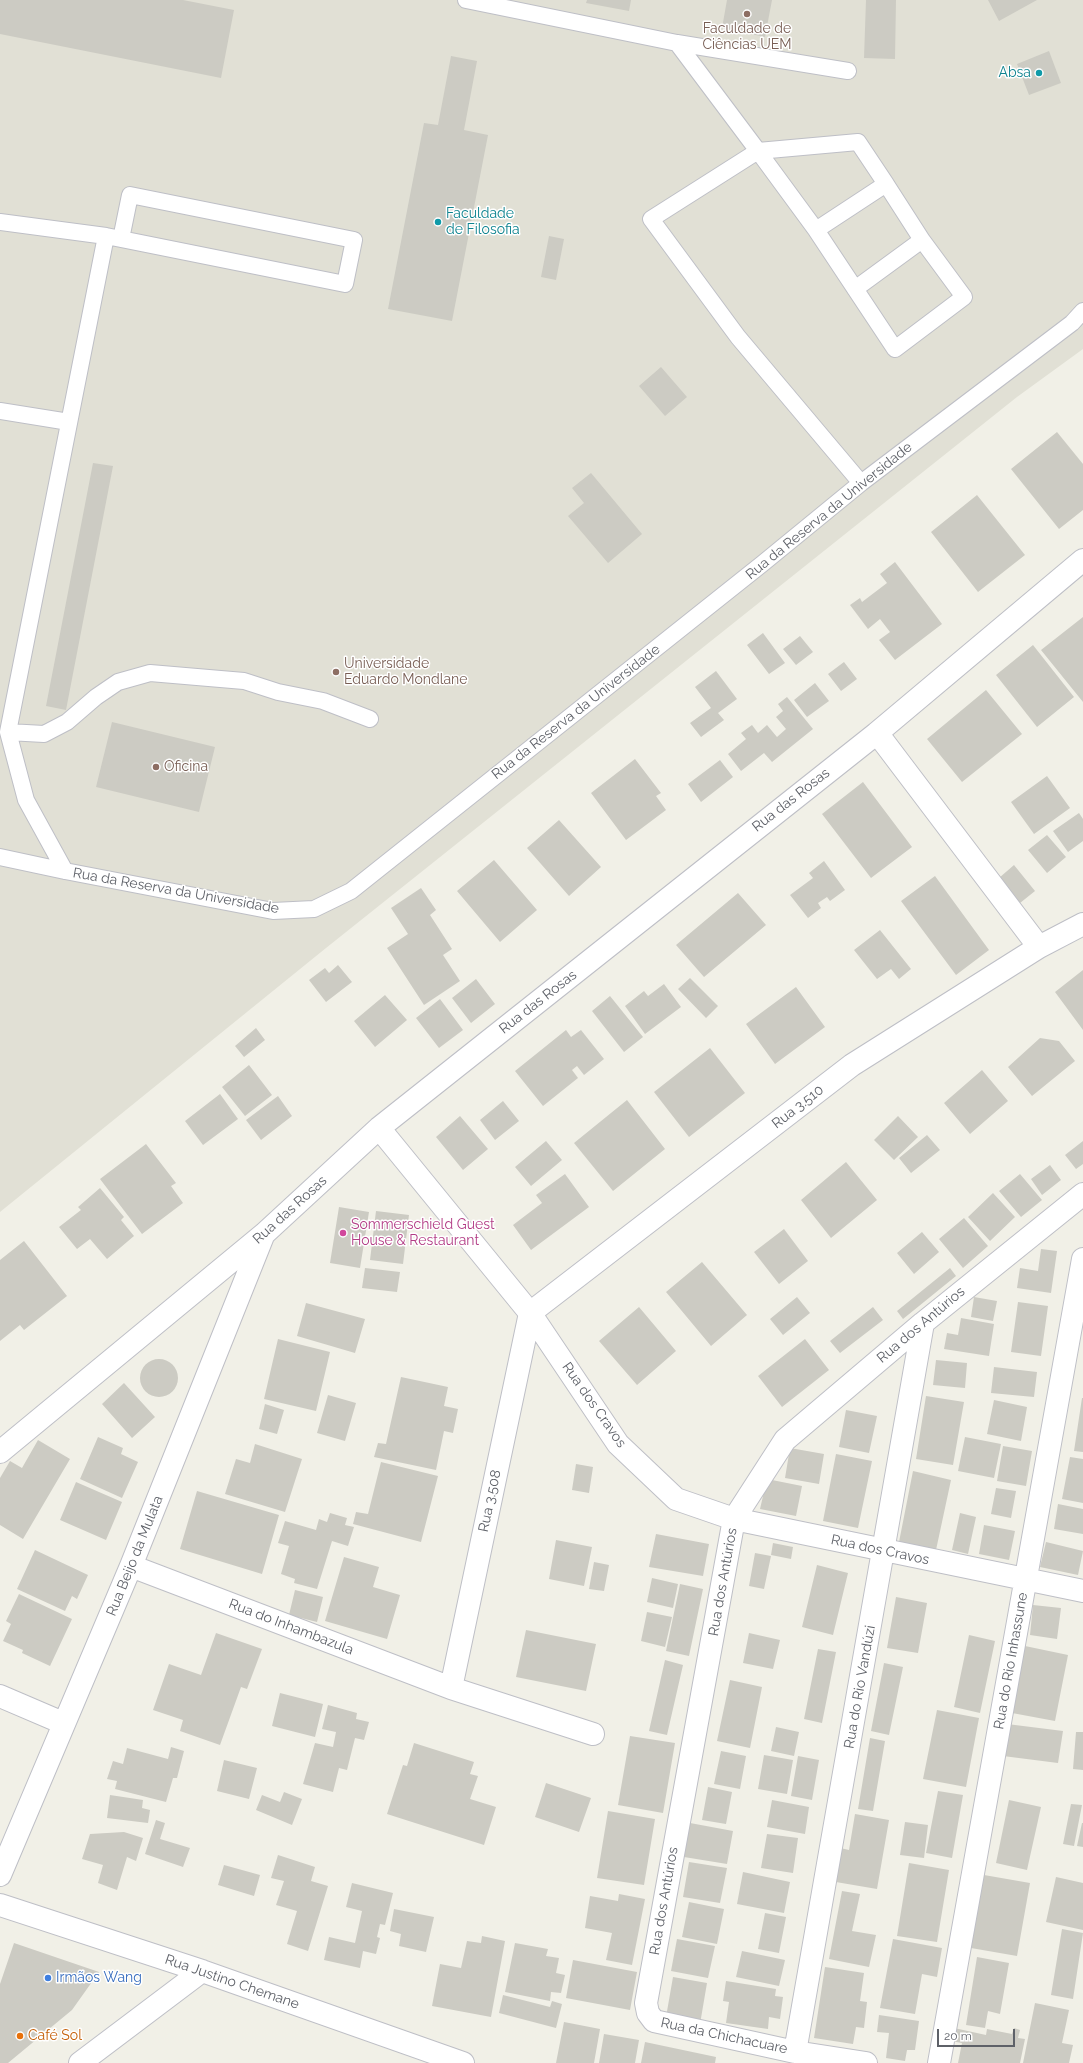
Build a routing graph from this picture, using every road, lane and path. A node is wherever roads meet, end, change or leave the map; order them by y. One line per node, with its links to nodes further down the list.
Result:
1 (466, 0): 2 (lane)
2 (677, 43): 3 (lane); 4 (lane)
3 (848, 71)
4 (758, 151): 5 (lane); 7 (lane); 14 (lane)
5 (886, 184): 7 (lane); 9 (lane)
6 (0, 222): 8 (lane)
7 (816, 230): 10 (lane)
8 (114, 238): 8 (lane); 13 (lane)
9 (922, 240): 10 (lane); 10 (lane)
10 (855, 289)
11 (1083, 311): 14 (lane, Rua da Reserva da Universidade)
12 (0, 411): 13 (lane)
13 (69, 422): 18 (lane)
14 (861, 483): 20 (lane, Rua da Reserva da Universidade)
15 (1083, 560): 17 (street, Rua das Rosas)
16 (370, 718): 18 (lane)
17 (876, 733): 22 (street); 23 (street, Rua das Rosas)
18 (4, 736): 20 (lane)
19 (0, 856): 20 (lane, Rua da Reserva da Universidade)
20 (65, 871)
21 (1083, 924): 22 (street, Rua 3.510)
22 (1039, 947): 27 (street, Rua 3.510)
23 (379, 1128): 25 (street, Rua das Rosas); 27 (street, Rua dos Cravos)
24 (1083, 1194): 28 (street, Rua dos Antúrios)
25 (264, 1234): 29 (street, Rua das Rosas); 32 (street, Rua Beijo da Mulata)
26 (1083, 1259): 33 (street, Rua do Rio Inhassune)
27 (530, 1313): 30 (street, Rua dos Cravos); 35 (street, Rua 3.508)
28 (923, 1323): 30 (street, Rua dos Antúrios); 31 (street, Rua do Rio Vandúzi)
29 (0, 1452)
30 (734, 1519): 31 (street, Rua dos Cravos); 42 (street, Rua dos Antúrios)
31 (884, 1550): 33 (street, Rua dos Cravos); 43 (street, Rua do Rio Vandúzi)
32 (131, 1566): 35 (street, Rua do Inhambazula); 37 (street, Rua Beijo da Mulata)
33 (1025, 1581): 34 (street, Rua dos Cravos); 47 (street, Rua do Rio Inhassune)
34 (1083, 1591)
35 (451, 1688): 38 (street, Rua do Inhambazula)
36 (0, 1696): 37 (street)
37 (64, 1723): 39 (street, Rua Beijo da Mulata)
38 (593, 1734)
39 (0, 1875)
40 (0, 1905): 41 (street, Rua Justino Chemane)
41 (202, 1971): 44 (street); 45 (street, Rua Justino Chemane)
42 (654, 2021): 43 (street, Rua da Chichacuare)
43 (795, 2052): 46 (street, Rua da Chichacuare)
44 (80, 2063)
45 (463, 2063)
46 (866, 2063)
47 (939, 2063)

